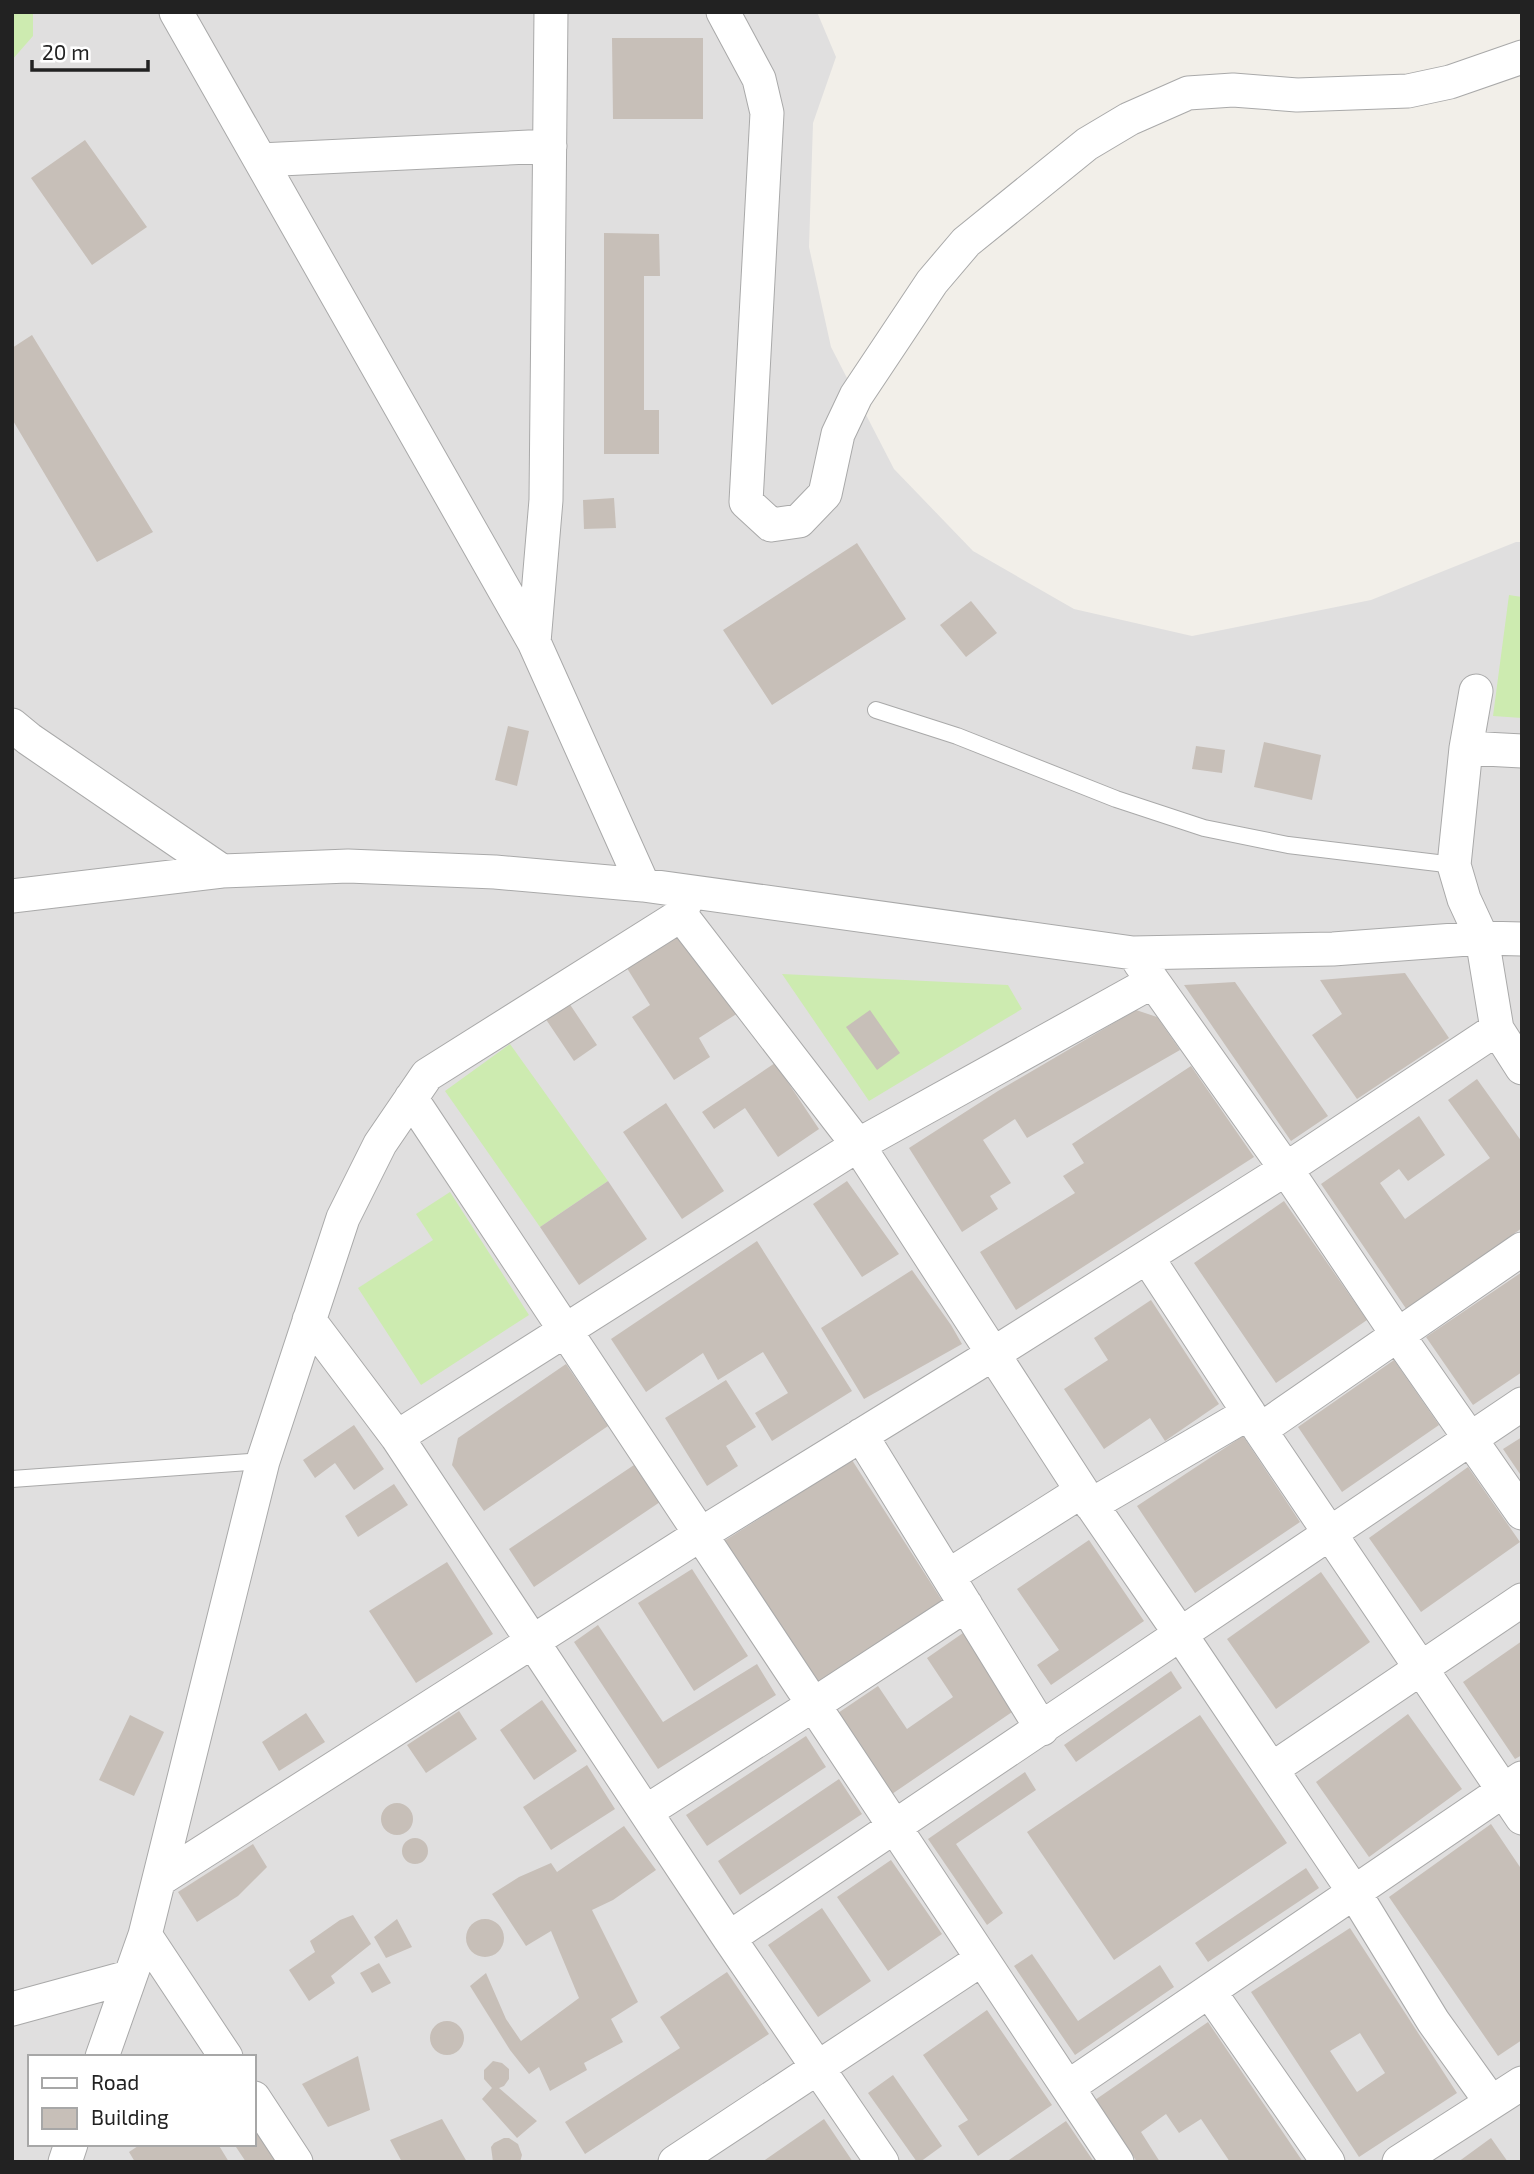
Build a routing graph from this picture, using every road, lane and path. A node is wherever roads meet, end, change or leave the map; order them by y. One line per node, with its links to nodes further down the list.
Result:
1 (176, 12): 6 (street)
2 (551, 12): 5 (street)
3 (723, 12): 4 (street)
4 (1522, 57)
5 (550, 146): 6 (street); 7 (street)
6 (260, 160): 7 (street)
7 (534, 642): 15 (street)
8 (1476, 691): 11 (street)
9 (876, 710): 13 (lane)
10 (12, 725): 14 (street)
11 (1466, 748): 12 (street); 13 (street)
12 (1522, 751)
13 (1454, 865): 18 (street)
14 (222, 872): 15 (street); 16 (street)
15 (643, 885): 17 (street)
16 (12, 896)
17 (685, 904): 20 (street); 24 (street); 25 (street)
18 (1482, 938): 19 (street); 20 (street); 22 (street)
19 (1522, 939)
20 (1133, 953): 21 (street)
21 (1152, 982): 25 (street); 26 (street)
22 (1497, 1029): 23 (street); 26 (street)
23 (1522, 1068)
24 (411, 1098): 29 (street); 30 (street)
25 (858, 1145): 30 (street); 32 (street)
26 (1286, 1168): 28 (street); 31 (street)
27 (1522, 1250): 31 (street)
28 (1147, 1257): 32 (street); 34 (street)
29 (309, 1320): 36 (street); 38 (street)
30 (566, 1331): 36 (street); 42 (street)
31 (1397, 1334): 34 (street); 37 (street)
32 (993, 1354): 35 (street); 40 (street)
33 (1522, 1404): 37 (street)
34 (1255, 1421): 40 (street); 43 (street)
35 (861, 1435): 42 (street); 44 (street)
36 (397, 1437): 48 (street)
37 (1472, 1439): 41 (street); 43 (street)
38 (263, 1461): 39 (lane); 57 (street)
39 (12, 1479)
40 (1086, 1498): 44 (street); 47 (street)
41 (1522, 1513)
42 (701, 1534): 48 (street); 50 (street)
43 (1332, 1534): 47 (street); 49 (street)
44 (948, 1576): 46 (street)
45 (1522, 1600): 49 (street)
46 (966, 1605): 50 (street); 51 (street)
47 (1181, 1635): 51 (street); 52 (street)
48 (533, 1642): 54 (street); 57 (street)
49 (1422, 1667): 52 (street); 53 (street)
50 (813, 1705): 54 (street); 56 (street)
51 (1042, 1729): 56 (street)
52 (1272, 1769): 58 (street)
53 (1513, 1784): 55 (street); 58 (street)
54 (647, 1811): 60 (street)
55 (1522, 1818)
56 (895, 1828): 60 (street); 61 (street)
57 (159, 1880): 59 (street)
58 (1354, 1892): 63 (street); 71 (street)
59 (145, 1935): 62 (street); 66 (street)
60 (729, 1938): 67 (street)
61 (982, 1959): 67 (street); 69 (street)
62 (129, 1977): 64 (street); 65 (street)
63 (1209, 1991): 69 (street); 76 (street)
64 (12, 2009)
65 (103, 2055)
66 (225, 2055)
67 (818, 2069): 73 (street); 74 (street)
68 (1522, 2083): 71 (street)
69 (1068, 2087): 75 (street)
70 (256, 2101): 72 (street)
71 (1492, 2102): 77 (street)
72 (296, 2162)
73 (675, 2162)
74 (882, 2162)
75 (1117, 2162)
76 (1328, 2162)
77 (1399, 2162)

